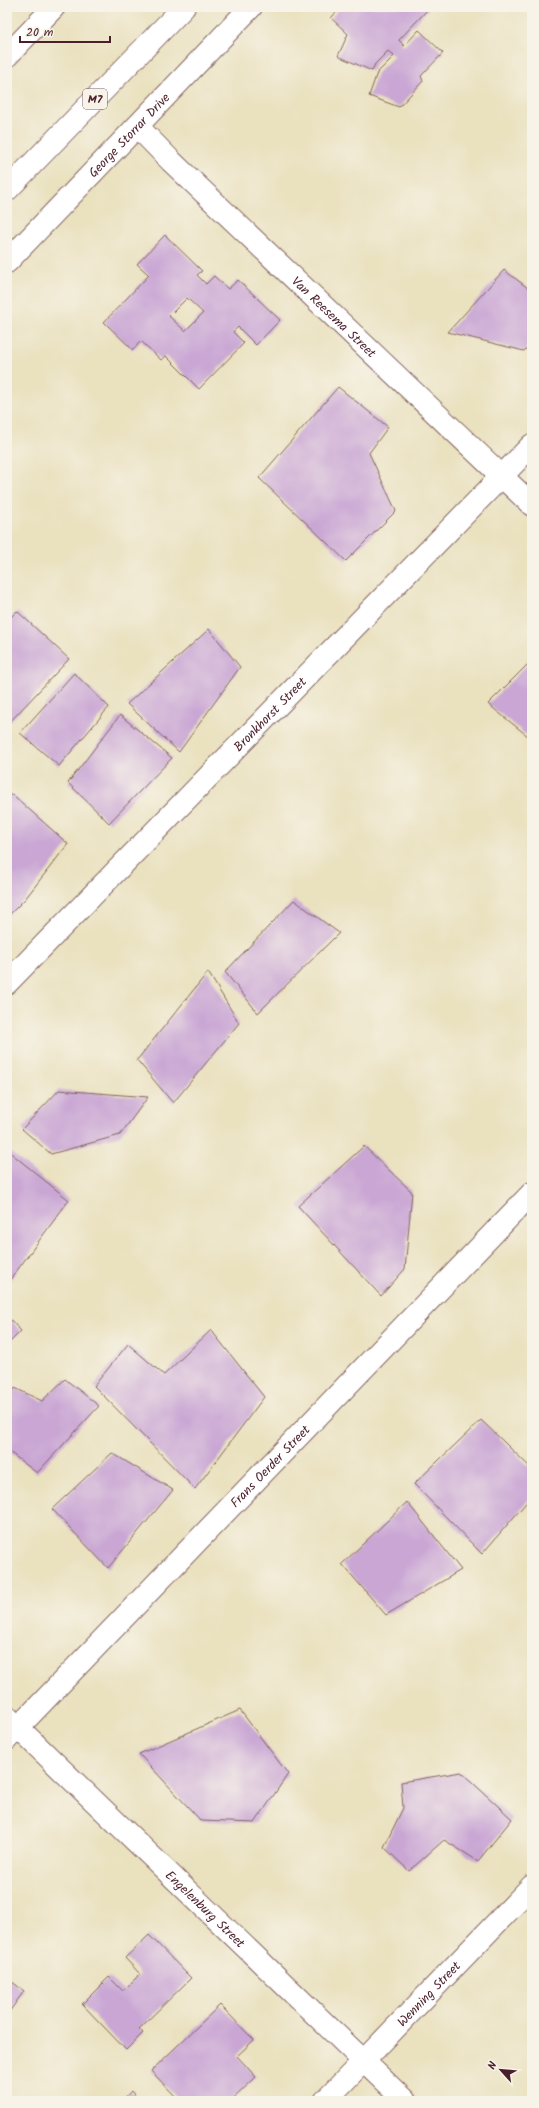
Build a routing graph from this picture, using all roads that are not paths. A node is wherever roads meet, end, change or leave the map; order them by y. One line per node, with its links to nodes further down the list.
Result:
1 (54, 7): 4 (street)
2 (184, 7): 6 (street, M7)
3 (251, 7): 5 (street, George Storrar Drive)
4 (7, 56)
5 (138, 127): 7 (street, George Storrar Drive); 9 (street, Van Reesema Street)
6 (7, 190)
7 (7, 262)
8 (532, 445): 9 (street, Bronkhorst Street)
9 (502, 476): 10 (street, Van Reesema Street); 11 (street, Bronkhorst Street)
10 (532, 505)
11 (7, 984)
12 (532, 1193): 13 (street, Frans Oerder Street)
13 (11, 1727): 15 (street, Engelenburg Street)
14 (532, 1886): 15 (street, Wenning Street)
15 (364, 2062): 16 (street, Wenning Street); 17 (street, Engelenburg Street)
16 (325, 2101)
17 (405, 2101)

